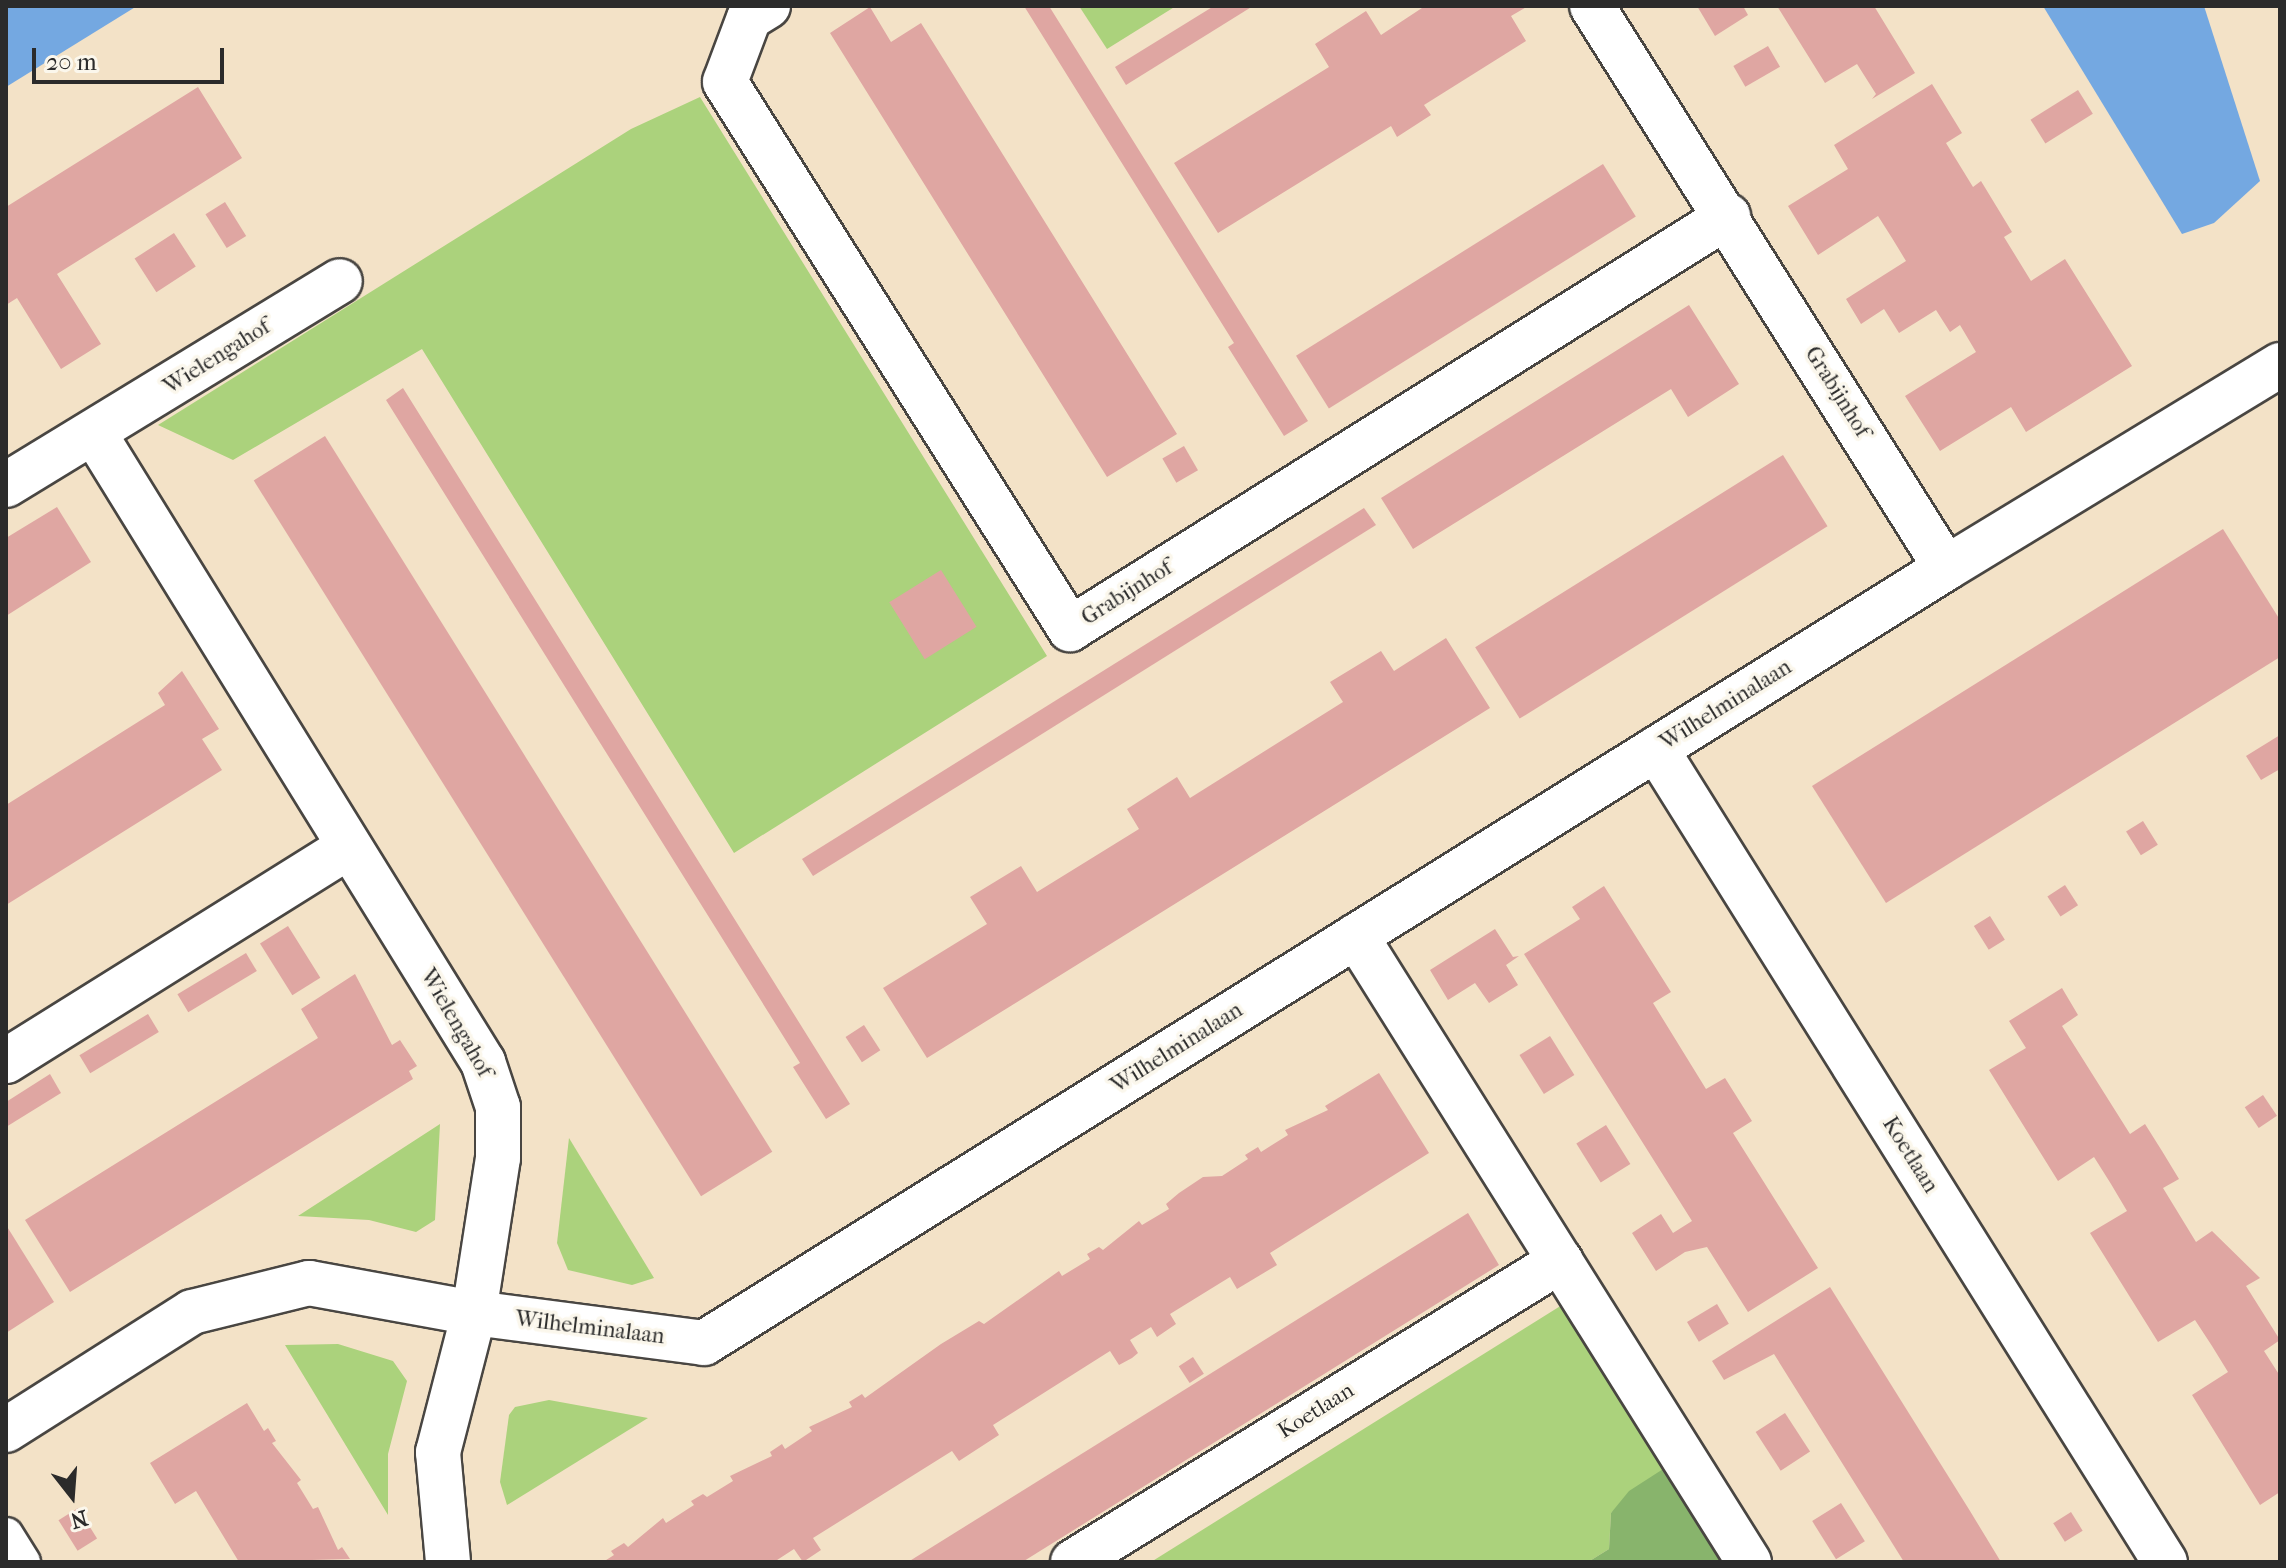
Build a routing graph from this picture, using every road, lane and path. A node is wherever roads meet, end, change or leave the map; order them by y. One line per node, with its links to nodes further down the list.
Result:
1 (768, 6): 3 (street, Grabijnhof)
2 (1592, 6): 3 (street, Grabijnhof)
3 (1728, 216): 8 (street, Grabijnhof)
4 (340, 281): 6 (street, Wielengahof)
5 (2280, 365): 8 (street, Wilhelminalaan)
6 (94, 433): 7 (street, Wielengahof); 10 (street, Wielengahof)
7 (6, 485)
8 (1946, 568): 9 (street, Wilhelminalaan)
9 (1656, 749): 11 (street, Wilhelminalaan); 21 (street, Koetlaan)
10 (349, 847): 12 (street); 14 (street, Wielengahof)
11 (1356, 936): 13 (street); 14 (street, Wilhelminalaan)
12 (6, 1061)
13 (1560, 1261): 19 (street, Koetlaan); 20 (street)
14 (474, 1313): 15 (street, Wilhelminalaan); 18 (street, Wielengahof)
15 (6, 1430)
16 (6, 1535): 17 (lane)
17 (23, 1562)
18 (448, 1562)
19 (1073, 1562)
20 (1749, 1562)
21 (2165, 1562)

